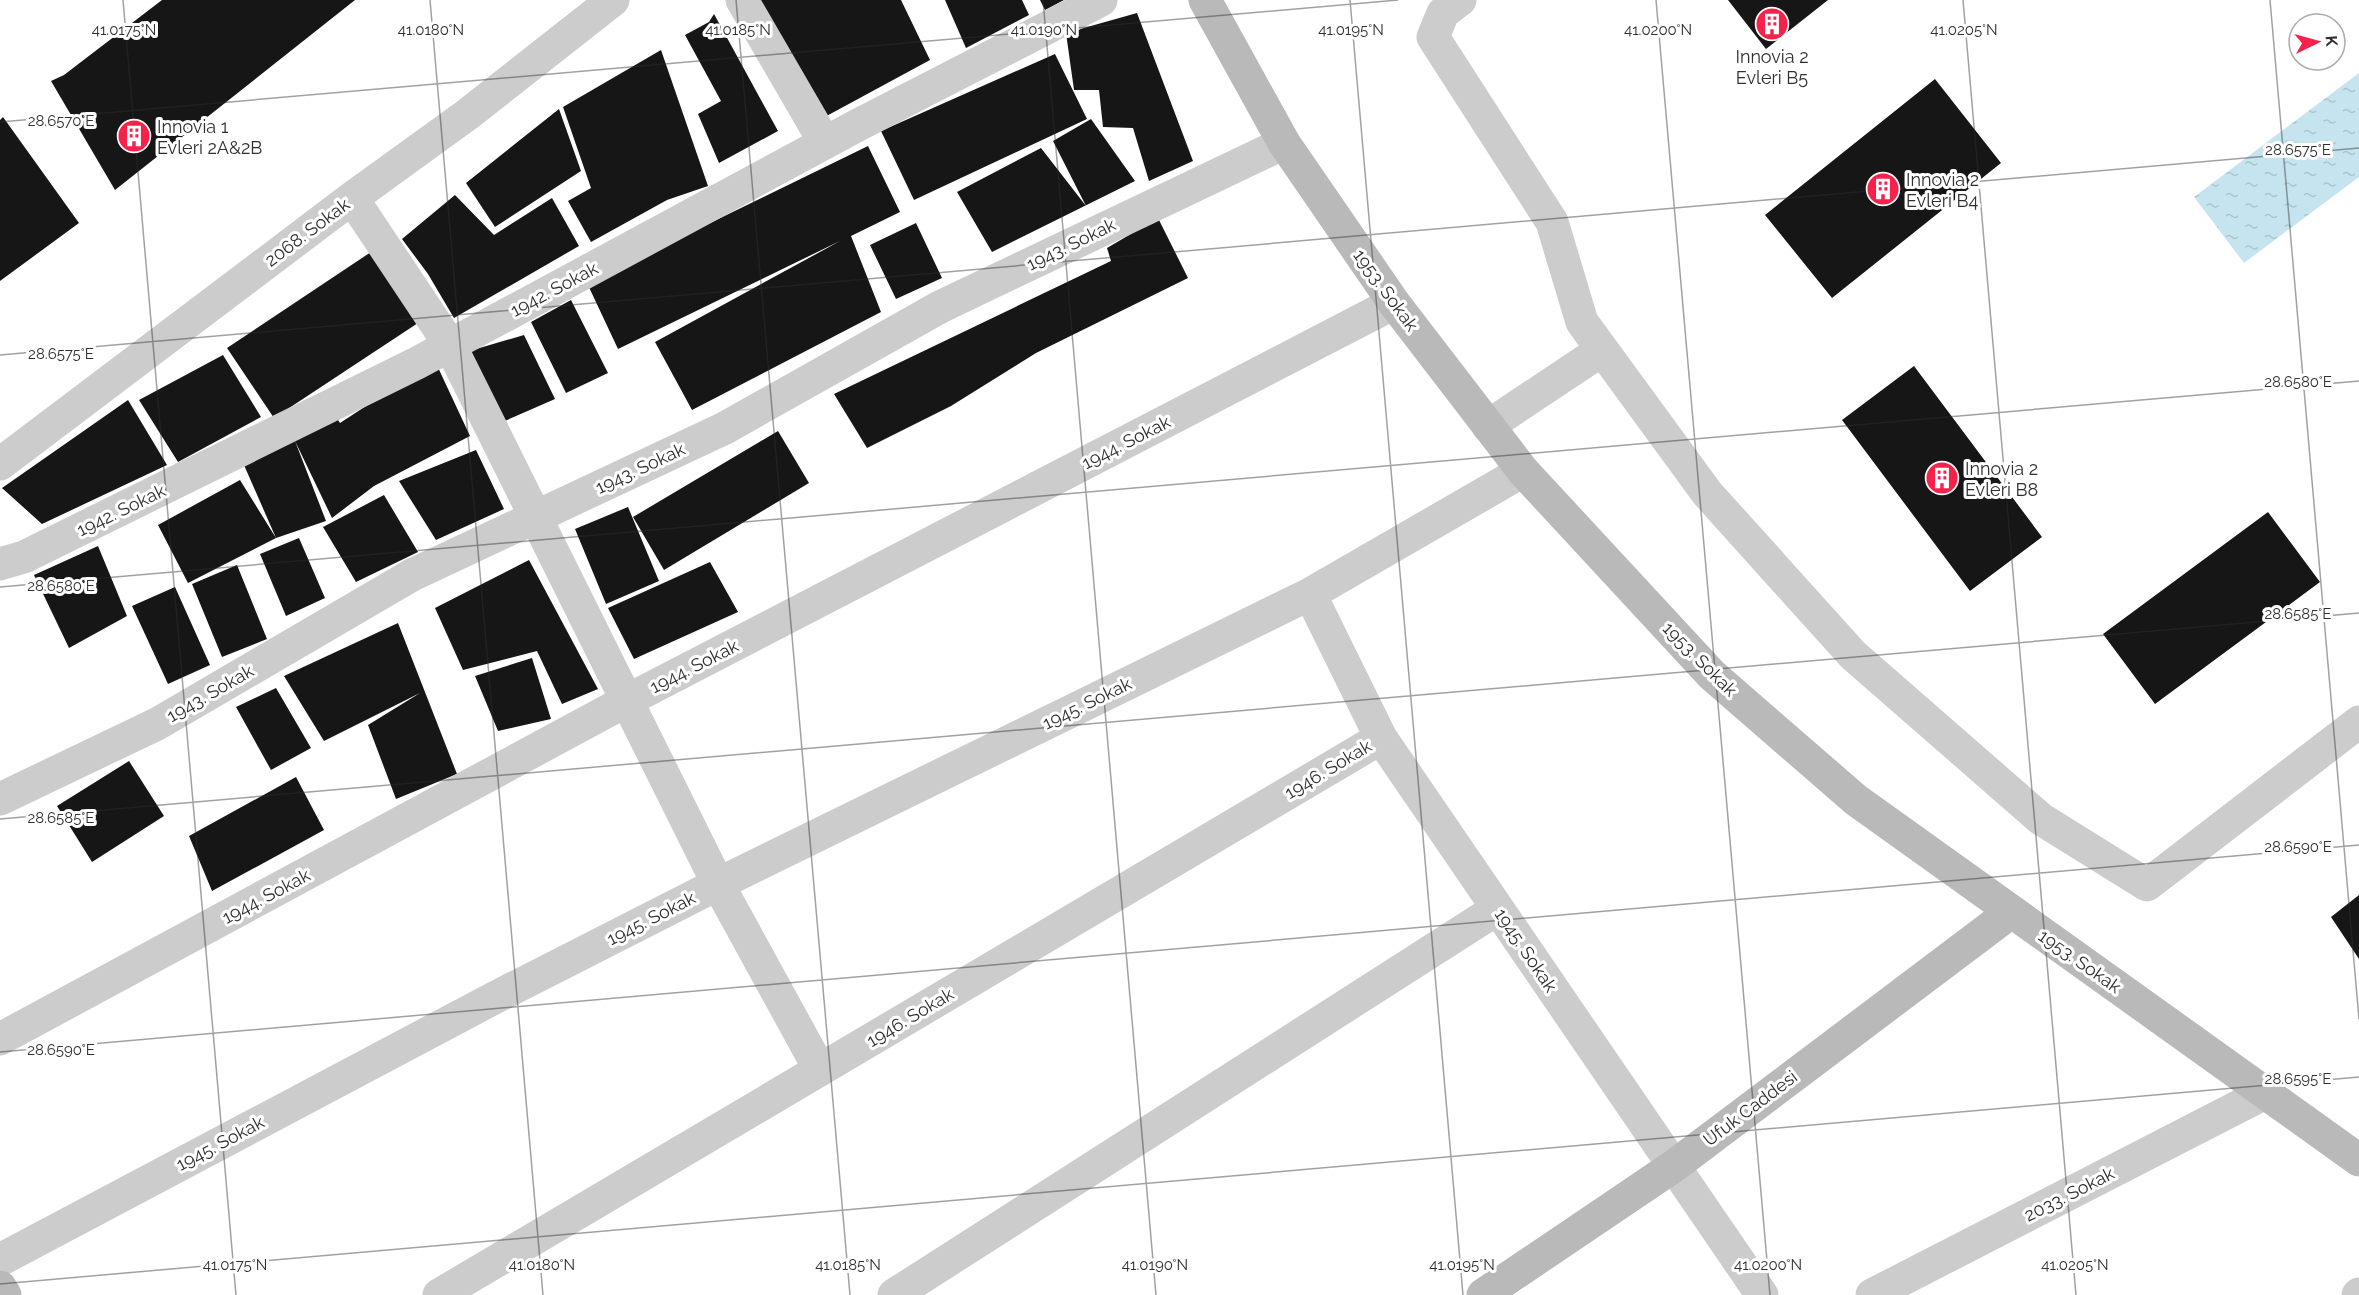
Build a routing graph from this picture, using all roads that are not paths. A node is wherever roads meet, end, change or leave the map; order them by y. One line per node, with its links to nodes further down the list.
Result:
1 (613, 0): 8 (street, 2068. Sokak)
2 (742, 0): 6 (street)
3 (1101, 0): 6 (street, 1942. Sokak)
4 (1205, 0): 7 (main road, 1953. Sokak)
5 (1460, 0): 11 (street)
6 (825, 142): 10 (street, 1942. Sokak)
7 (1284, 143): 9 (main road, 1953. Sokak); 15 (street, 1943. Sokak)
8 (352, 198): 10 (street); 13 (street, 2068. Sokak)
9 (1394, 303): 12 (main road, 1953. Sokak); 18 (street, 1944. Sokak)
10 (450, 345): 15 (street); 16 (street, 1942. Sokak)
11 (1602, 350): 12 (street); 19 (street)
12 (1488, 426): 14 (main road, 1953. Sokak)
13 (0, 464)
14 (1523, 471): 17 (street, 1945. Sokak); 24 (main road, 1953. Sokak)
15 (534, 517): 18 (street); 21 (street, 1943. Sokak)
16 (0, 564)
17 (1310, 594): 20 (street, 1945. Sokak); 22 (street, 1945. Sokak)
18 (626, 701): 22 (street); 25 (street, 1944. Sokak)
19 (2359, 722)
20 (1381, 738): 23 (street, 1945. Sokak); 26 (street, 1946. Sokak)
21 (0, 799)
22 (718, 884): 26 (street); 30 (street, 1945. Sokak)
23 (1497, 909): 29 (street, 1945. Sokak); 34 (street)
24 (2011, 912): 27 (main road, 1953. Sokak); 29 (main road, Ufuk Caddesi)
25 (0, 1039)
26 (820, 1070): 33 (street, 1946. Sokak)
27 (2265, 1093): 28 (main road, 1953. Sokak); 37 (street, 2033. Sokak)
28 (2359, 1160)
29 (1674, 1166): 35 (main road, Ufuk Caddesi); 36 (street, 1945. Sokak)
30 (0, 1260)
31 (0, 1287): 32 (main road)
32 (5, 1295)
33 (439, 1295)
34 (894, 1295)
35 (1483, 1295)
36 (1762, 1295)
37 (1872, 1295)

